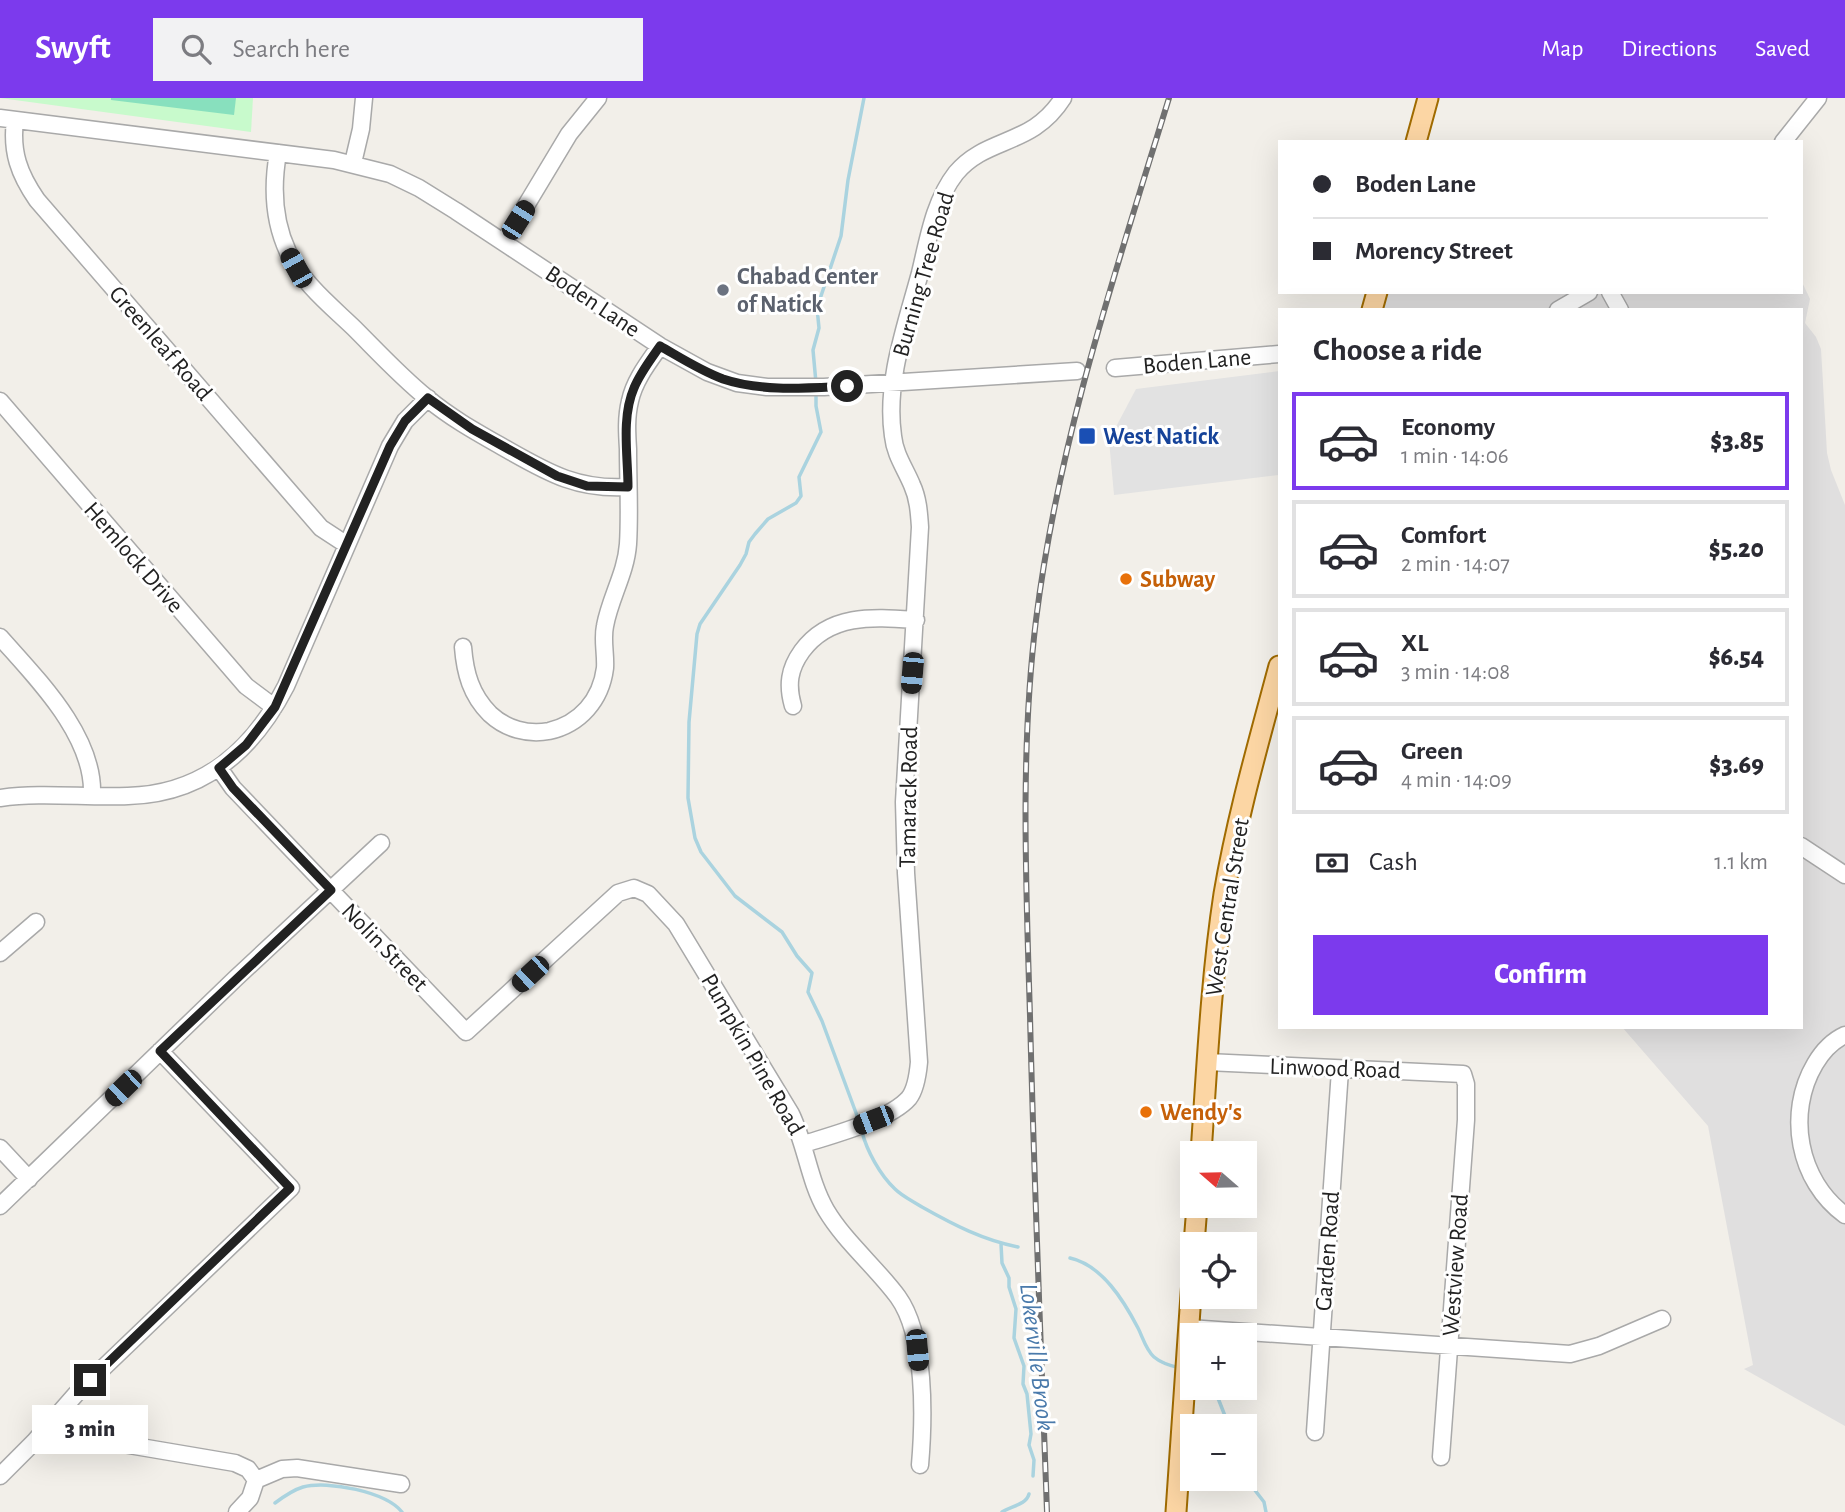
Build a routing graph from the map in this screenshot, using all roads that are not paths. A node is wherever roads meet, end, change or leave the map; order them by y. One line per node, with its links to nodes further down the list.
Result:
1 (364, 98): 10 (street)
2 (598, 98): 11 (street)
3 (1063, 98): 18 (street, Burning Tree Road)
4 (1428, 98): 7 (main road)
5 (1818, 98): 8 (street)
6 (7, 119): 9 (street, Boden Lane); 22 (street, Greenleaf Road)
7 (1417, 140)
8 (1785, 140)
9 (278, 153): 10 (street, Boden Lane); 19 (street)
10 (353, 163): 11 (street, Boden Lane)
11 (504, 242): 14 (street, Boden Lane)
12 (1585, 294): 13 (street)
13 (1561, 308)
14 (660, 346): 18 (street, Boden Lane); 21 (street)
15 (1278, 354): 16 (street, Boden Lane)
16 (1115, 368)
17 (1077, 371): 18 (street, Boden Lane)
18 (894, 384): 23 (street, Tamarack Road)
19 (428, 398): 21 (street); 22 (street)
20 (0, 401): 28 (street, Hemlock Drive)
21 (628, 487): 25 (street)
22 (347, 545): 28 (street)
23 (916, 620): 27 (street); 45 (street, Tamarack Road)
24 (0, 637): 30 (street)
25 (463, 647)
26 (1278, 670): 41 (main road, West Central Street)
27 (793, 706)
28 (275, 707): 29 (street)
29 (219, 768): 30 (street); 36 (street, Nolin Street)
30 (92, 796): 31 (street)
31 (0, 798)
32 (381, 843): 36 (street)
33 (1803, 847): 34 (street)
34 (1845, 875)
35 (634, 888): 36 (street, Nolin Street); 45 (street, Pumpkin Pine Road)
36 (331, 890): 40 (street)
37 (36, 922): 38 (street)
38 (0, 953)
39 (1845, 1035): 49 (street)
40 (160, 1051): 47 (street); 55 (street)
41 (1207, 1062): 42 (street, Linwood Road); 44 (main road, West Central Street)
42 (1340, 1070): 43 (street, Linwood Road); 52 (street, Garden Road)
43 (1463, 1074): 53 (street, Westview Road)
44 (1202, 1141)
45 (804, 1144): 58 (street, Pumpkin Pine Road)
46 (0, 1148): 47 (street)
47 (29, 1179): 48 (street)
48 (0, 1206)
49 (1845, 1214)
50 (1662, 1319): 53 (street)
51 (1257, 1332): 52 (street)
52 (1321, 1336): 53 (street); 56 (street, Garden Road)
53 (1450, 1345): 57 (street, Westview Road)
54 (1183, 1400): 63 (main road)
55 (47, 1428): 59 (street); 60 (street)
56 (1315, 1432)
57 (1441, 1457)
58 (920, 1465)
59 (0, 1476)
60 (256, 1480): 61 (street); 62 (street)
61 (401, 1484)
62 (237, 1512)
63 (1176, 1512)

